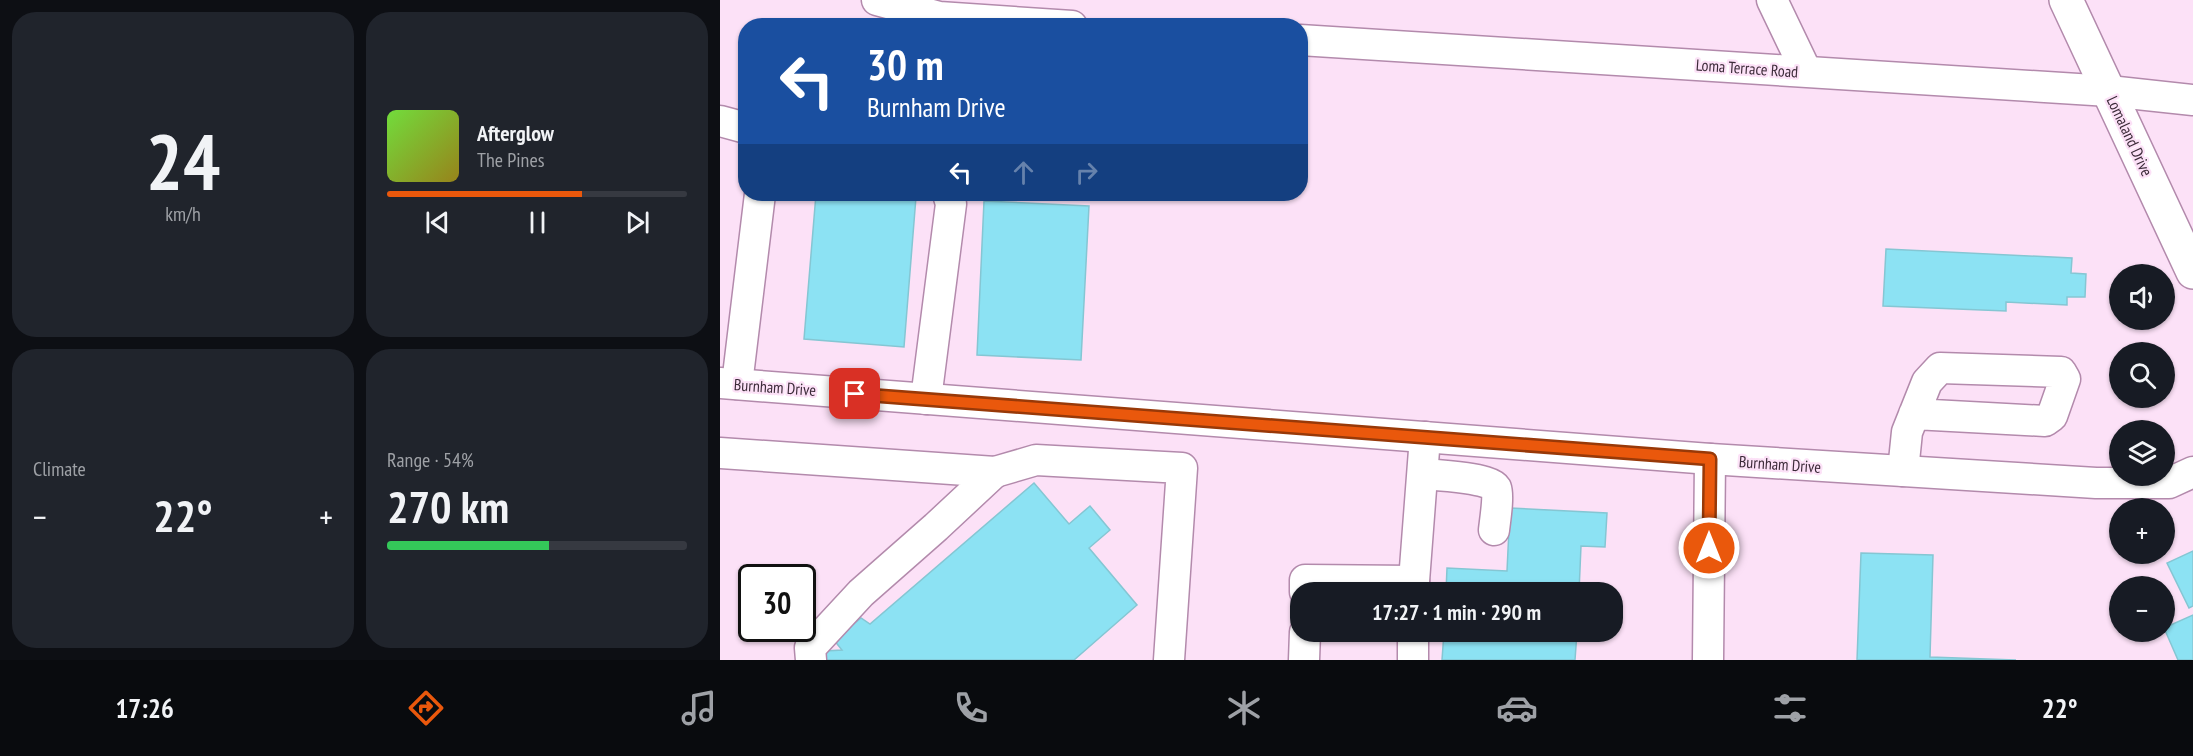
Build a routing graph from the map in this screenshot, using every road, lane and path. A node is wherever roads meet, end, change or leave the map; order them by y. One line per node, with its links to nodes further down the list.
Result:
1 (877, 0): 4 (street)
2 (1772, 0): 6 (street)
3 (2066, 0): 7 (main road, Lomaland Drive)
4 (954, 18)
5 (1308, 40): 6 (street, Loma Terrace Road)
6 (1806, 71): 7 (street, Loma Terrace Road)
7 (2109, 91): 8 (street, Loma Terrace Road); 13 (main road, Lomaland Drive)
8 (2193, 100)
9 (720, 121): 10 (street)
10 (738, 126)
11 (759, 201): 14 (street)
12 (950, 201): 15 (street)
13 (2193, 272)
14 (729, 384): 15 (street, Burnham Drive)
15 (926, 399): 17 (street, Burnham Drive)
16 (1914, 414): 20 (street)
17 (1425, 437): 19 (street, Burnham Drive); 23 (street)
18 (720, 453): 21 (street)
19 (1710, 459): 20 (street, Burnham Drive); 34 (street)
20 (1903, 471): 22 (street, Burnham Drive)
21 (995, 472): 30 (street); 31 (street)
22 (2193, 472)
23 (1423, 474): 24 (street); 27 (street)
24 (1494, 531)
25 (1305, 582): 26 (street)
26 (1336, 582)
27 (1414, 582)
28 (1305, 642): 32 (street)
29 (1413, 642): 33 (street)
30 (811, 660)
31 (1169, 660)
32 (1304, 660)
33 (1413, 660)
34 (1708, 660)

